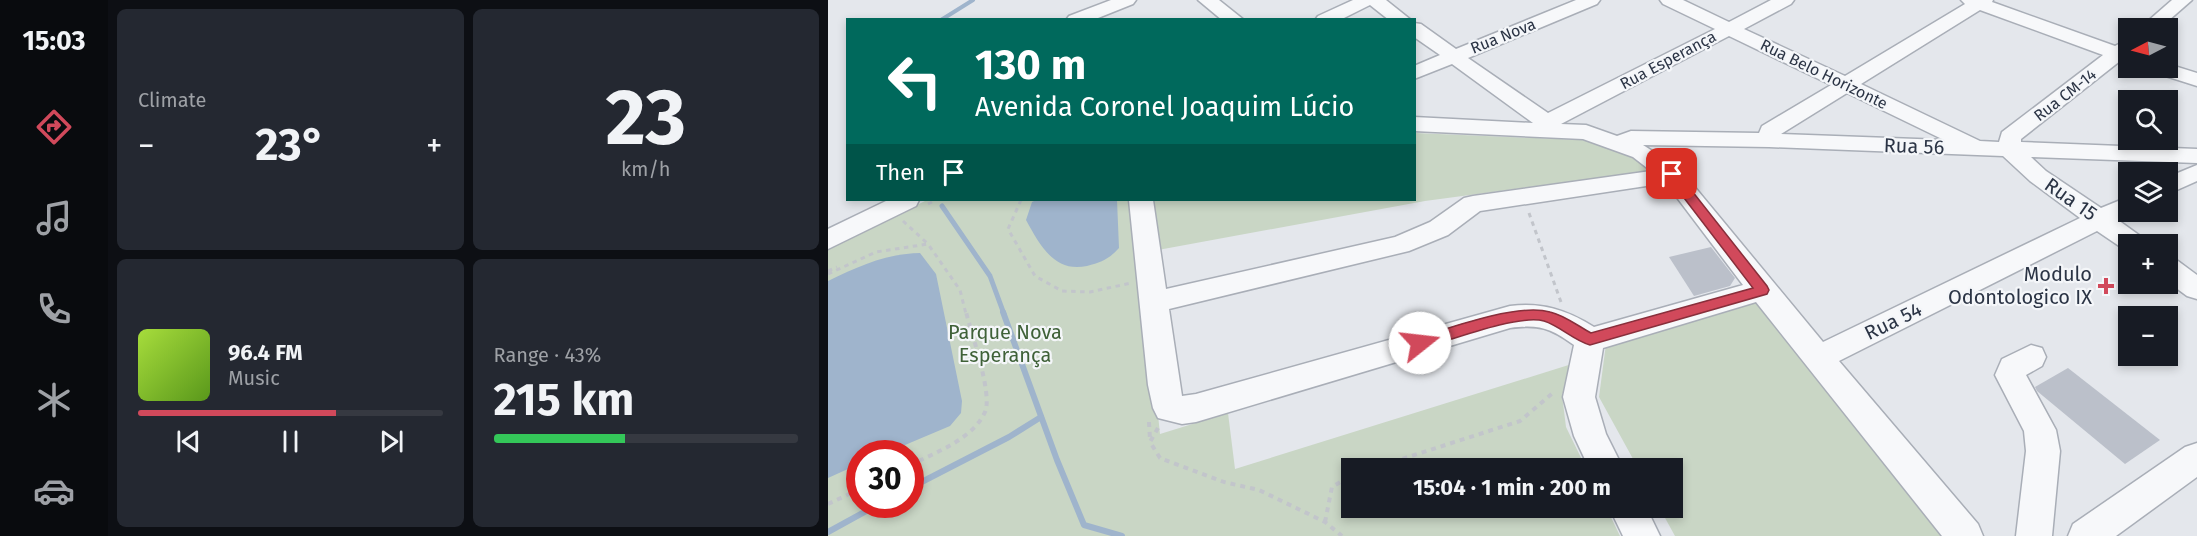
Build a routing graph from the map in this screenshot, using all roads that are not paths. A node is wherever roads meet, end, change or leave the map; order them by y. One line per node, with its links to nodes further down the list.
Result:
1 (1127, 0): 9 (street)
2 (1207, 0): 10 (street)
3 (1591, 0): 17 (street, Rua Nova)
4 (1669, 0): 14 (street, Rua Belo Horizonte)
5 (1785, 0): 14 (street, Rua Esperança)
6 (2183, 0): 13 (street)
7 (1381, 1): 11 (street); 12 (street)
8 (1978, 1): 16 (street); 22 (street)
9 (1080, 18)
10 (1233, 18)
11 (1330, 18)
12 (1400, 18)
13 (2160, 18)
14 (1728, 28): 22 (street, Rua Belo Horizonte); 24 (street, Rua Esperança)
15 (1416, 29): 17 (street)
16 (2118, 50)
17 (1455, 56): 19 (street, Rua Nova); 24 (street)
18 (2118, 57): 30 (street, Rua CM-14)
19 (1416, 72)
20 (2178, 74): 21 (street)
21 (2197, 80)
22 (1846, 85): 27 (street); 29 (street, Rua Belo Horizonte)
23 (1416, 115): 24 (street, Rua 56)
24 (1547, 120): 28 (street, Rua 56)
25 (1416, 124): 28 (street, Rua 56)
26 (1682, 139): 27 (street, Rua 56); 28 (street, Rua 56); 33 (street)
27 (1769, 140): 29 (street, Rua 56)
28 (1630, 144): 33 (street)
29 (1980, 149): 30 (street, Rua 56)
30 (2010, 150): 31 (street, Rua 56); 38 (street, Rua 15)
31 (2197, 156)
32 (2197, 172): 34 (street)
33 (1672, 174): 43 (street); 44 (street)
34 (2178, 181)
35 (1141, 201): 44 (street)
36 (910, 206): 40 (street)
37 (2118, 211): 38 (street, Rua 54)
38 (2100, 220): 39 (street, Rua 15); 47 (street, Rua 54)
39 (2120, 234)
40 (828, 240)
41 (2178, 275): 42 (street)
42 (2197, 289)
43 (1762, 290): 45 (street); 47 (street)
44 (1145, 291): 45 (street)
45 (1580, 333): 48 (street)
46 (2031, 357): 53 (street)
47 (1818, 358): 52 (street)
48 (1601, 458)
49 (2197, 458): 54 (street)
50 (1633, 518): 51 (street)
51 (1642, 536)
52 (1965, 536)
53 (2034, 536)
54 (2086, 536)

